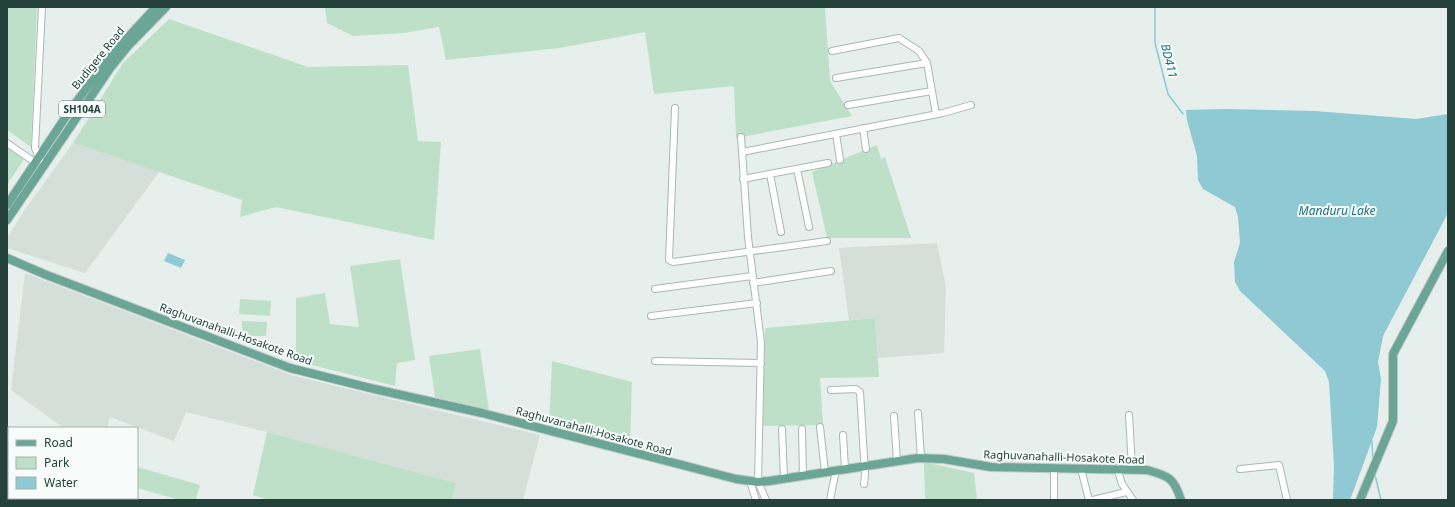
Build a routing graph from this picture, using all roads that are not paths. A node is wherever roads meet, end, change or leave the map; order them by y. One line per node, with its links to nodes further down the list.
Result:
1 (42, 7): 19 (street)
2 (156, 7): 19 (main road, Budigere Road / SH104A)
3 (166, 7): 19 (main road, Budigere Road / SH104A)
4 (832, 51): 5 (street)
5 (927, 63): 6 (street); 7 (street)
6 (836, 78)
7 (932, 91): 8 (street); 11 (street)
8 (848, 105)
9 (971, 105): 11 (street)
10 (675, 108): 30 (street)
11 (936, 114): 12 (street)
12 (863, 128): 13 (street); 16 (street)
13 (836, 134): 17 (street); 18 (street)
14 (741, 137): 17 (street)
15 (7, 143): 19 (street)
16 (866, 149)
17 (742, 152): 23 (street)
18 (840, 160)
19 (40, 162): 24 (main road, Budigere Road / SH104A); 25 (main road, Budigere Road / SH104A)
20 (828, 163): 21 (street)
21 (798, 169): 22 (street); 26 (street)
22 (770, 174): 23 (street); 27 (street)
23 (743, 178): 30 (street)
24 (7, 205)
25 (7, 220)
26 (809, 227)
27 (781, 232)
28 (827, 241): 30 (street)
29 (1448, 251): 72 (main road)
30 (750, 252): 33 (street)
31 (7, 258): 60 (main road, Raghuvanahalli-Hosakote Road)
32 (831, 271): 33 (street)
33 (753, 279): 34 (street); 35 (street)
34 (655, 289)
35 (757, 303): 36 (street); 38 (street)
36 (651, 316)
37 (655, 361): 38 (street)
38 (761, 363): 60 (street)
39 (831, 390): 49 (street)
40 (918, 413): 47 (street)
41 (1129, 415): 52 (street)
42 (894, 416): 48 (street)
43 (820, 427): 57 (street)
44 (782, 429): 59 (street)
45 (802, 429): 58 (street)
46 (843, 435): 50 (street)
47 (921, 458): 48 (main road, Raghuvanahalli-Hosakote Road); 53 (main road, Raghuvanahalli-Hosakote Road)
48 (897, 461): 49 (main road, Raghuvanahalli-Hosakote Road)
49 (865, 465): 50 (main road, Raghuvanahalli-Hosakote Road); 61 (street)
50 (845, 468): 56 (main road, Raghuvanahalli-Hosakote Road)
51 (1117, 468): 52 (main road, Raghuvanahalli-Hosakote Road); 54 (main road, Raghuvanahalli-Hosakote Road); 62 (street)
52 (1132, 468): 70 (main road, Raghuvanahalli-Hosakote Road)
53 (1054, 469): 54 (main road, Raghuvanahalli-Hosakote Road); 66 (street)
54 (1081, 469): 67 (street)
55 (1240, 469): 71 (street)
56 (836, 470): 57 (main road, Raghuvanahalli-Hosakote Road); 65 (street)
57 (825, 472): 58 (main road, Raghuvanahalli-Hosakote Road)
58 (803, 476): 59 (main road, Raghuvanahalli-Hosakote Road)
59 (784, 479): 60 (main road, Raghuvanahalli-Hosakote Road)
60 (754, 481): 63 (street); 64 (street)
61 (864, 484)
62 (1126, 492): 68 (street); 69 (street)
63 (756, 500)
64 (766, 500)
65 (830, 500)
66 (1054, 500)
67 (1089, 500)
68 (1093, 500)
69 (1133, 500)
70 (1181, 500)
71 (1287, 500)
72 (1360, 500)

